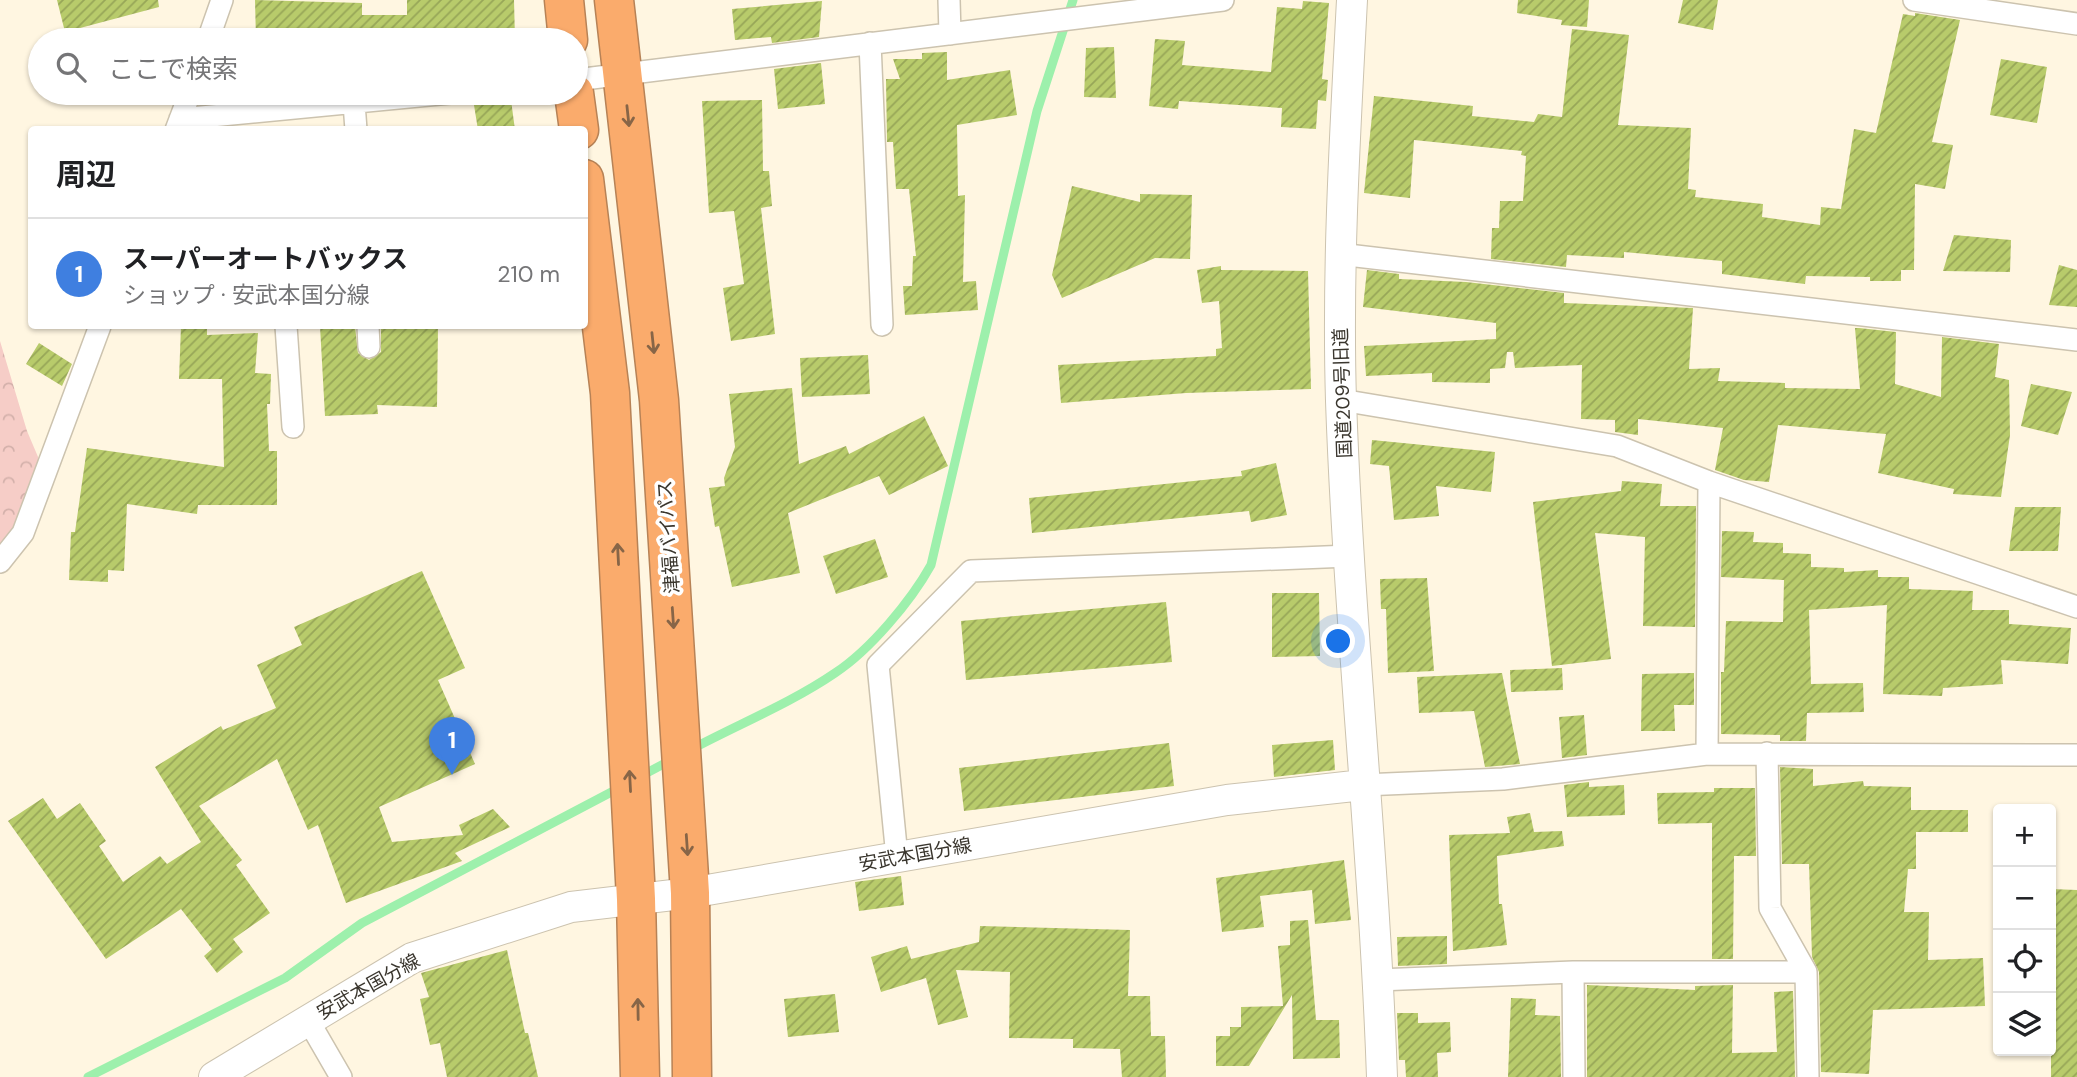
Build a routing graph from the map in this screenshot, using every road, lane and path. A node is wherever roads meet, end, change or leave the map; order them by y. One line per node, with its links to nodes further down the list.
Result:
1 (222, 0): 9 (street)
2 (564, 0): 10 (highway)
3 (614, 0): 13 (highway, 津福バイパス)
4 (949, 0): 11 (street)
5 (1223, 0): 11 (street)
6 (1352, 0): 24 (main road, 国道209号旧道)
7 (1914, 0): 8 (street)
8 (2077, 24)
9 (212, 28)
10 (568, 28)
11 (950, 34): 12 (street)
12 (870, 43): 13 (street); 25 (street)
13 (623, 74): 14 (street); 40 (highway, 津福バイパス, one-way to 40)
14 (588, 78)
15 (185, 105): 20 (street)
16 (345, 105): 19 (street)
17 (354, 105): 21 (street)
18 (576, 105): 22 (highway)
19 (277, 120): 20 (street)
20 (178, 124)
21 (356, 126)
22 (579, 126)
23 (588, 212): 41 (highway, one-way to 23)
24 (1339, 254): 28 (street); 29 (main road, 国道209号旧道)
25 (882, 326)
26 (99, 329): 33 (street)
27 (286, 329): 30 (street)
28 (2077, 340)
29 (1341, 400): 31 (street); 32 (main road, 国道209号旧道)
30 (293, 428)
31 (1709, 482): 34 (street); 36 (street)
32 (1349, 556): 38 (main road, 国道209号旧道); 39 (street)
33 (0, 562)
34 (2077, 607)
35 (1767, 753): 36 (street); 37 (street); 43 (street)
36 (1707, 754): 38 (street)
37 (2077, 755)
38 (1363, 785): 39 (main road, 安武本国分線); 44 (main road)
39 (897, 857): 40 (main road, 安武本国分線)
40 (690, 892): 41 (main road, 安武本国分線); 49 (highway, 津福バイパス)
41 (636, 899): 45 (main road, 安武本国分線); 48 (highway, one-way to 41)
42 (1573, 972): 43 (street); 44 (street); 51 (street)
43 (1806, 972): 52 (street)
44 (1378, 980): 50 (main road)
45 (308, 1020): 46 (main road, 安武本国分線); 47 (street)
46 (214, 1077)
47 (341, 1077)
48 (640, 1077)
49 (692, 1077)
50 (1382, 1077)
51 (1574, 1077)
52 (1808, 1077)

